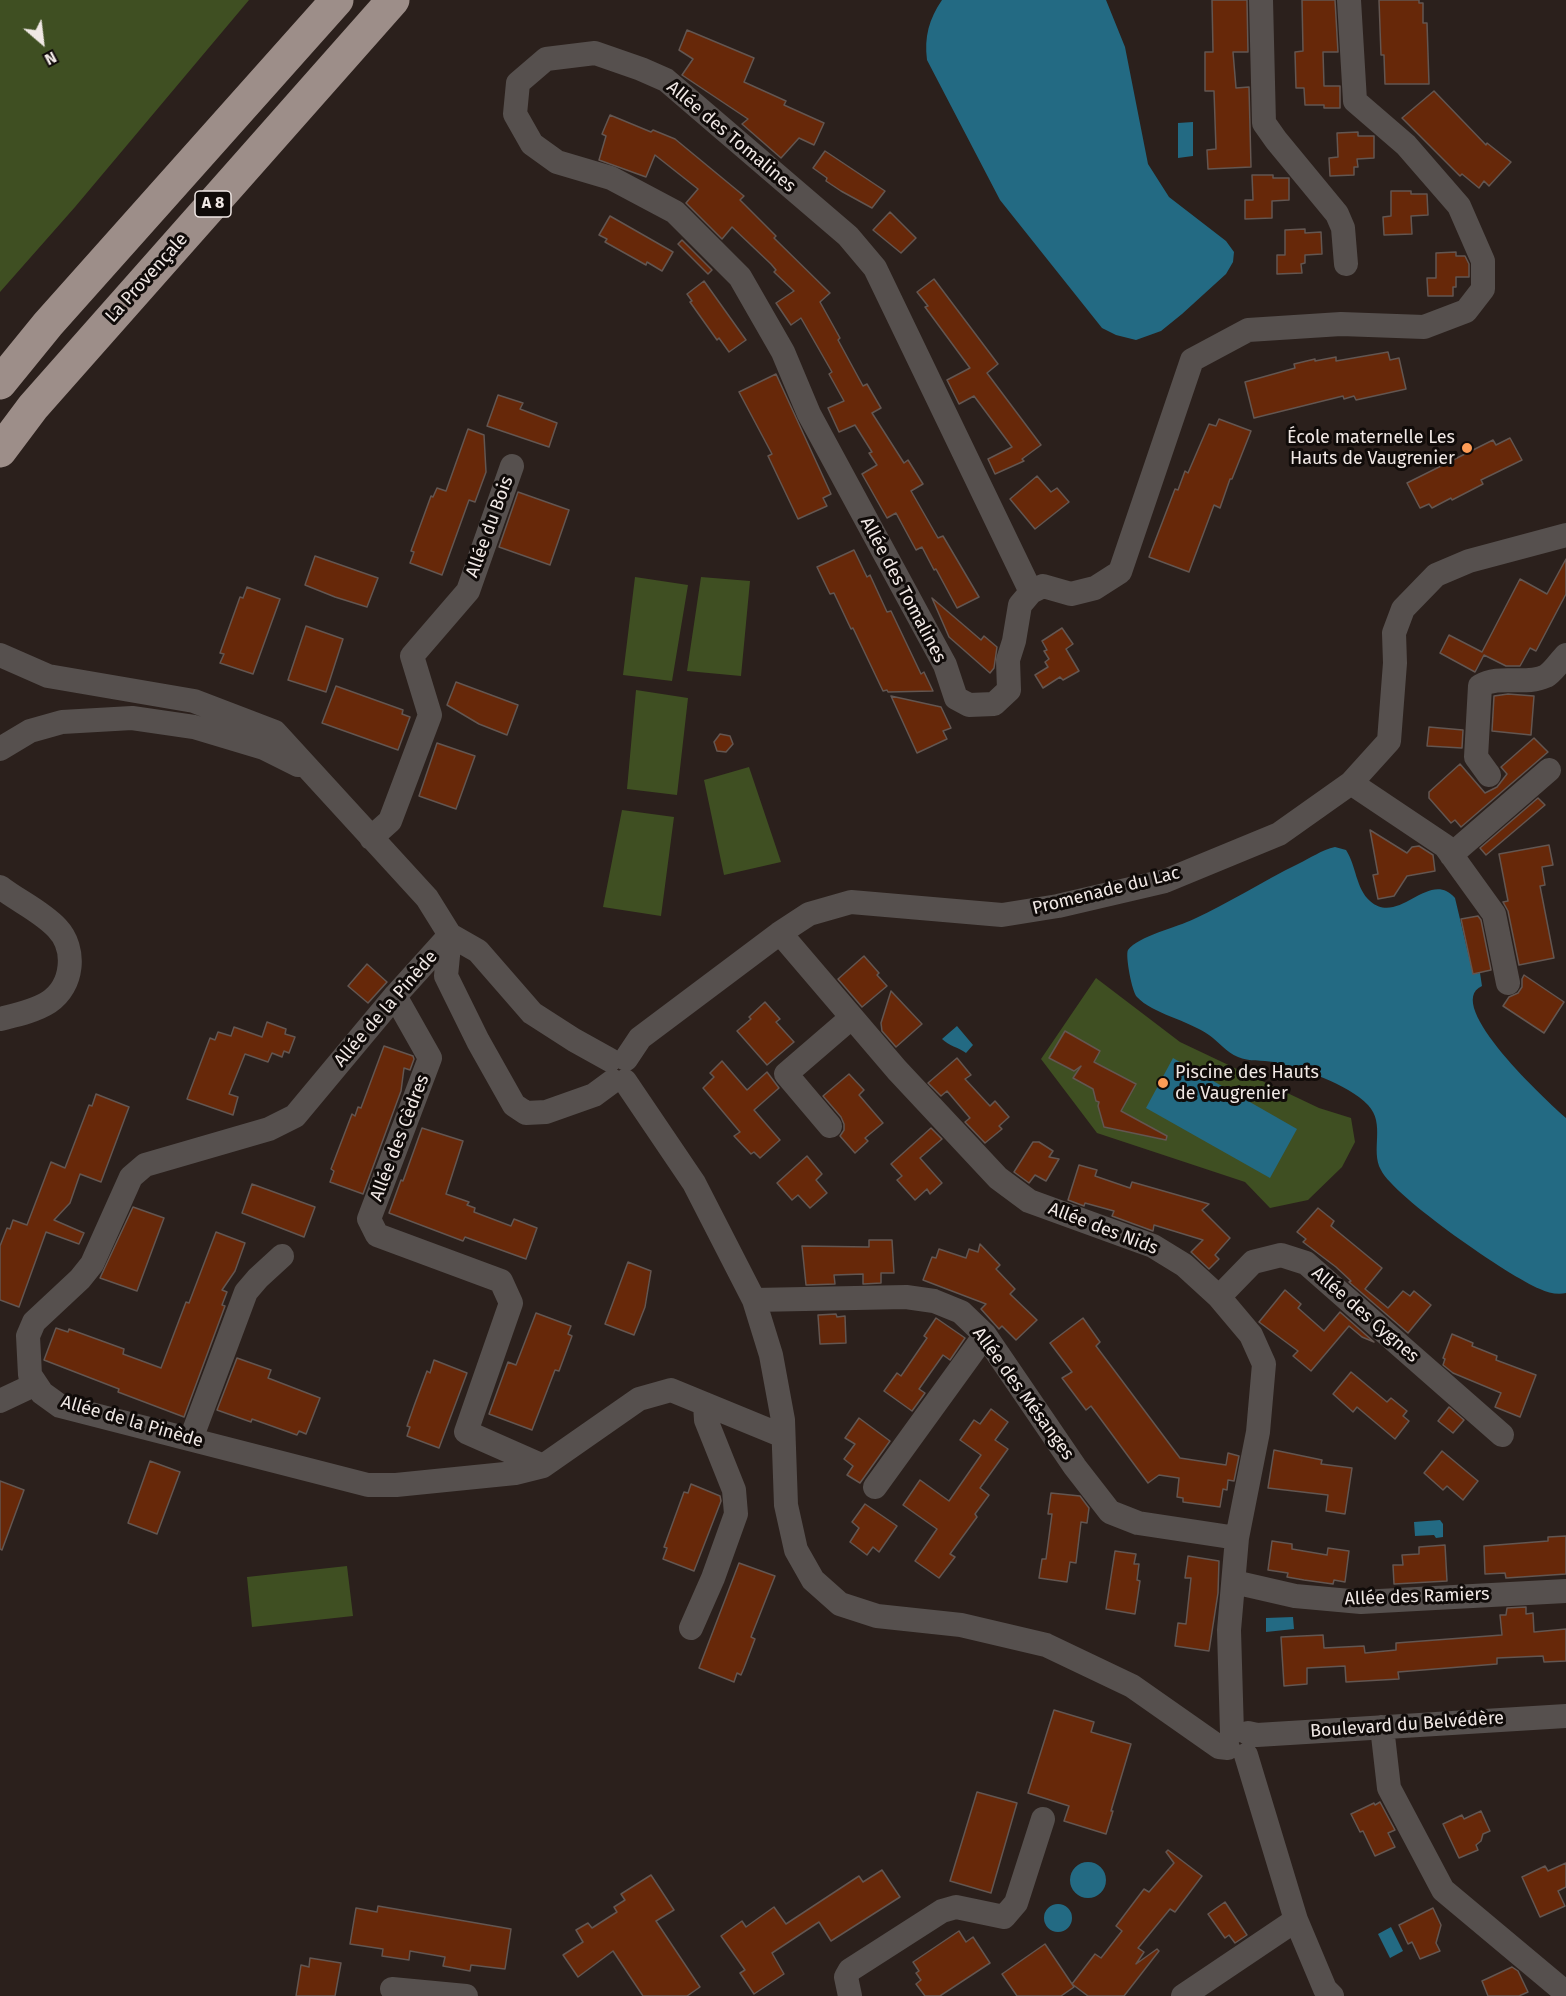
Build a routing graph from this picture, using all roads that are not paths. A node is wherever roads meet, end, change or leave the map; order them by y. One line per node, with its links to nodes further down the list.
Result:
1 (337, 0): 6 (highway, A 8)
2 (393, 0): 7 (highway, La Provençale / A 8)
3 (1261, 0): 5 (street)
4 (1349, 0): 12 (street)
5 (1346, 264)
6 (1, 381)
7 (33, 407): 8 (highway, La Provençale / A 8); 9 (highway)
8 (0, 451)
9 (0, 464)
10 (512, 466): 22 (street, Allée du Bois)
11 (1566, 535): 21 (street, Promenade du Lac)
12 (1031, 592): 12 (street, Allée des Tomalines)
13 (0, 650): 16 (street)
14 (0, 655): 16 (street)
15 (1566, 655): 20 (street)
16 (104, 686): 19 (street)
17 (0, 749): 19 (street)
18 (1549, 770): 23 (street)
19 (311, 771): 22 (street)
20 (1489, 775)
21 (1351, 783): 23 (street); 25 (street, Promenade du Lac)
22 (371, 838): 26 (street)
23 (1451, 855): 27 (street)
24 (0, 887): 30 (street)
25 (780, 933): 29 (street, Allée des Nids); 31 (street, Promenade du Lac)
26 (450, 935): 28 (street, Allée de la Pinède); 31 (street); 31 (street)
27 (1508, 983)
28 (395, 996): 37 (street, Allée de la Pinède); 43 (street, Allée des Cèdres)
29 (851, 1017): 32 (street); 34 (street, Allée des Nids)
30 (0, 1019)
31 (619, 1070): 35 (street)
32 (830, 1126)
33 (282, 1256): 42 (street)
34 (1219, 1297): 40 (street, Allée des Cygnes); 45 (street, Allée des Nids)
35 (754, 1300): 36 (street, Allée des Mésanges); 41 (street)
36 (985, 1335): 44 (street); 45 (street, Allée des Mésanges)
37 (36, 1384): 38 (street); 42 (street, Allée de la Pinède)
38 (0, 1401)
39 (705, 1404): 41 (street, Allée de la Pinède); 43 (street, Allée de la Pinède); 48 (street)
40 (1502, 1435)
41 (783, 1436): 51 (street)
42 (191, 1439): 43 (street, Allée de la Pinède)
43 (543, 1466)
44 (875, 1487)
45 (1237, 1538): 46 (street, Allée des Nids)
46 (1234, 1582): 47 (street, Allée des Ramiers); 51 (street, Allée des Nids)
47 (1566, 1590)
48 (691, 1628)
49 (1566, 1716): 50 (street, Boulevard du Belvédère)
50 (1382, 1726): 51 (street, Boulevard du Belvédère); 55 (street)
51 (1238, 1742): 53 (street, Allée des Nids)
52 (1043, 1819): 57 (street)
53 (1296, 1920): 58 (street); 59 (street, Allée des Nids)
54 (392, 1989): 56 (street)
55 (1566, 1993)
56 (466, 1996)
57 (850, 1996)
58 (1183, 1996)
59 (1332, 1996)

